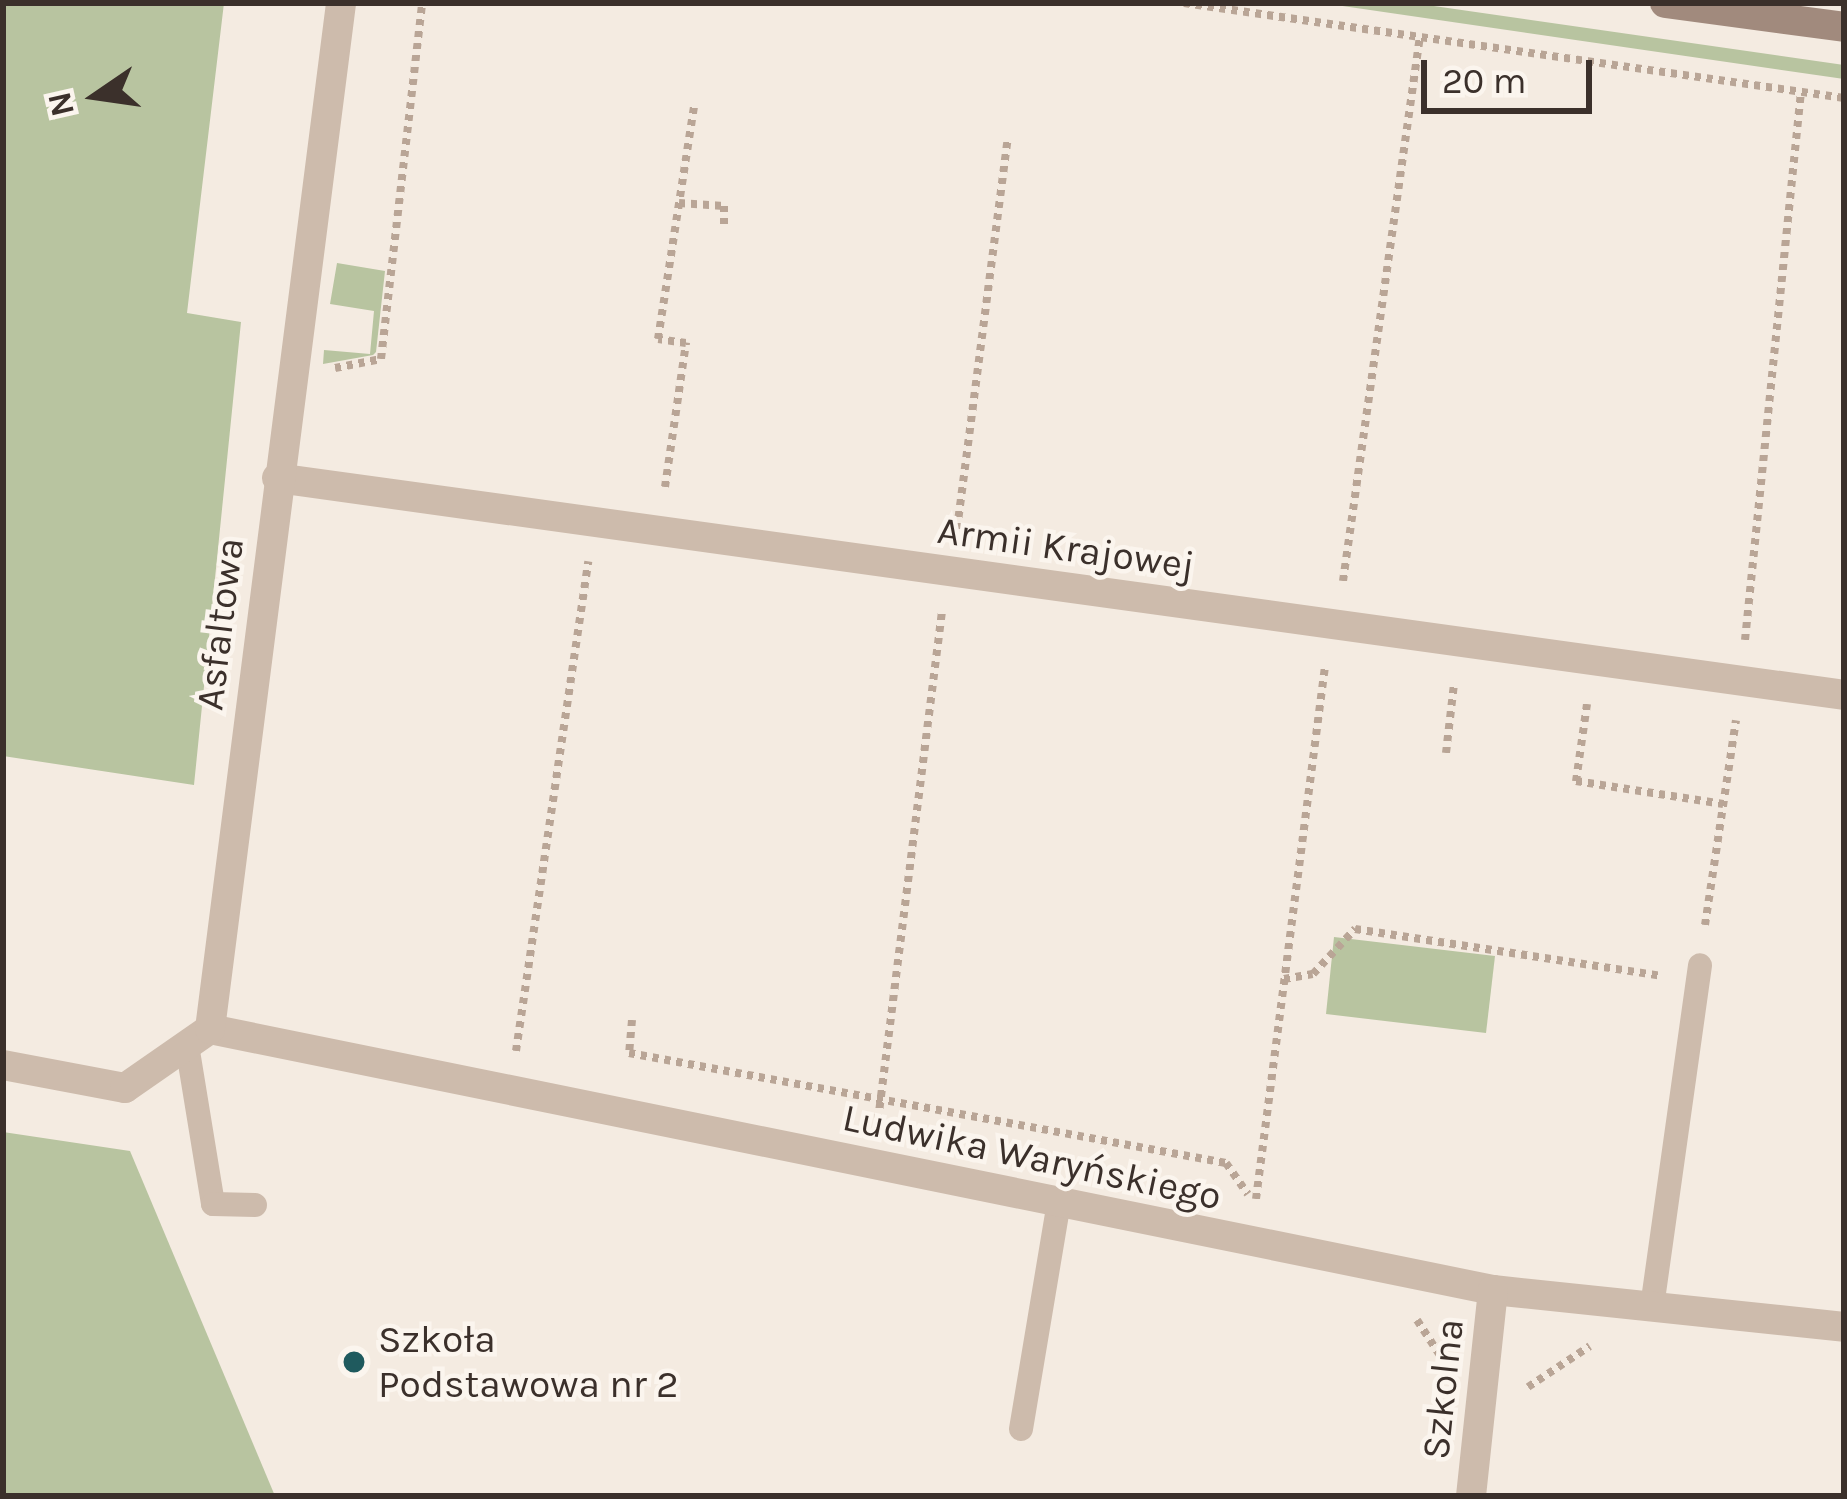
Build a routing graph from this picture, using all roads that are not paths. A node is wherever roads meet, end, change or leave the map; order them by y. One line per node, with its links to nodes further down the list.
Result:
1 (341, 3): 4 (street, Asfaltowa)
2 (1665, 3): 3 (street)
3 (1844, 27)
4 (277, 478): 5 (street, Armii Krajowej); 7 (street, Asfaltowa)
5 (1844, 695)
6 (1698, 973): 12 (lane)
7 (198, 1037): 8 (street); 9 (street, Ludwika Waryńskiego); 10 (lane)
8 (3, 1065)
9 (1059, 1202): 11 (street, Ludwika Waryńskiego); 14 (lane)
10 (255, 1205)
11 (1493, 1290): 12 (street, Ludwika Waryńskiego); 15 (street, Szkolna)
12 (1652, 1307): 13 (street, Ludwika Waryńskiego)
13 (1844, 1327)
14 (1022, 1429)
15 (1471, 1496)

